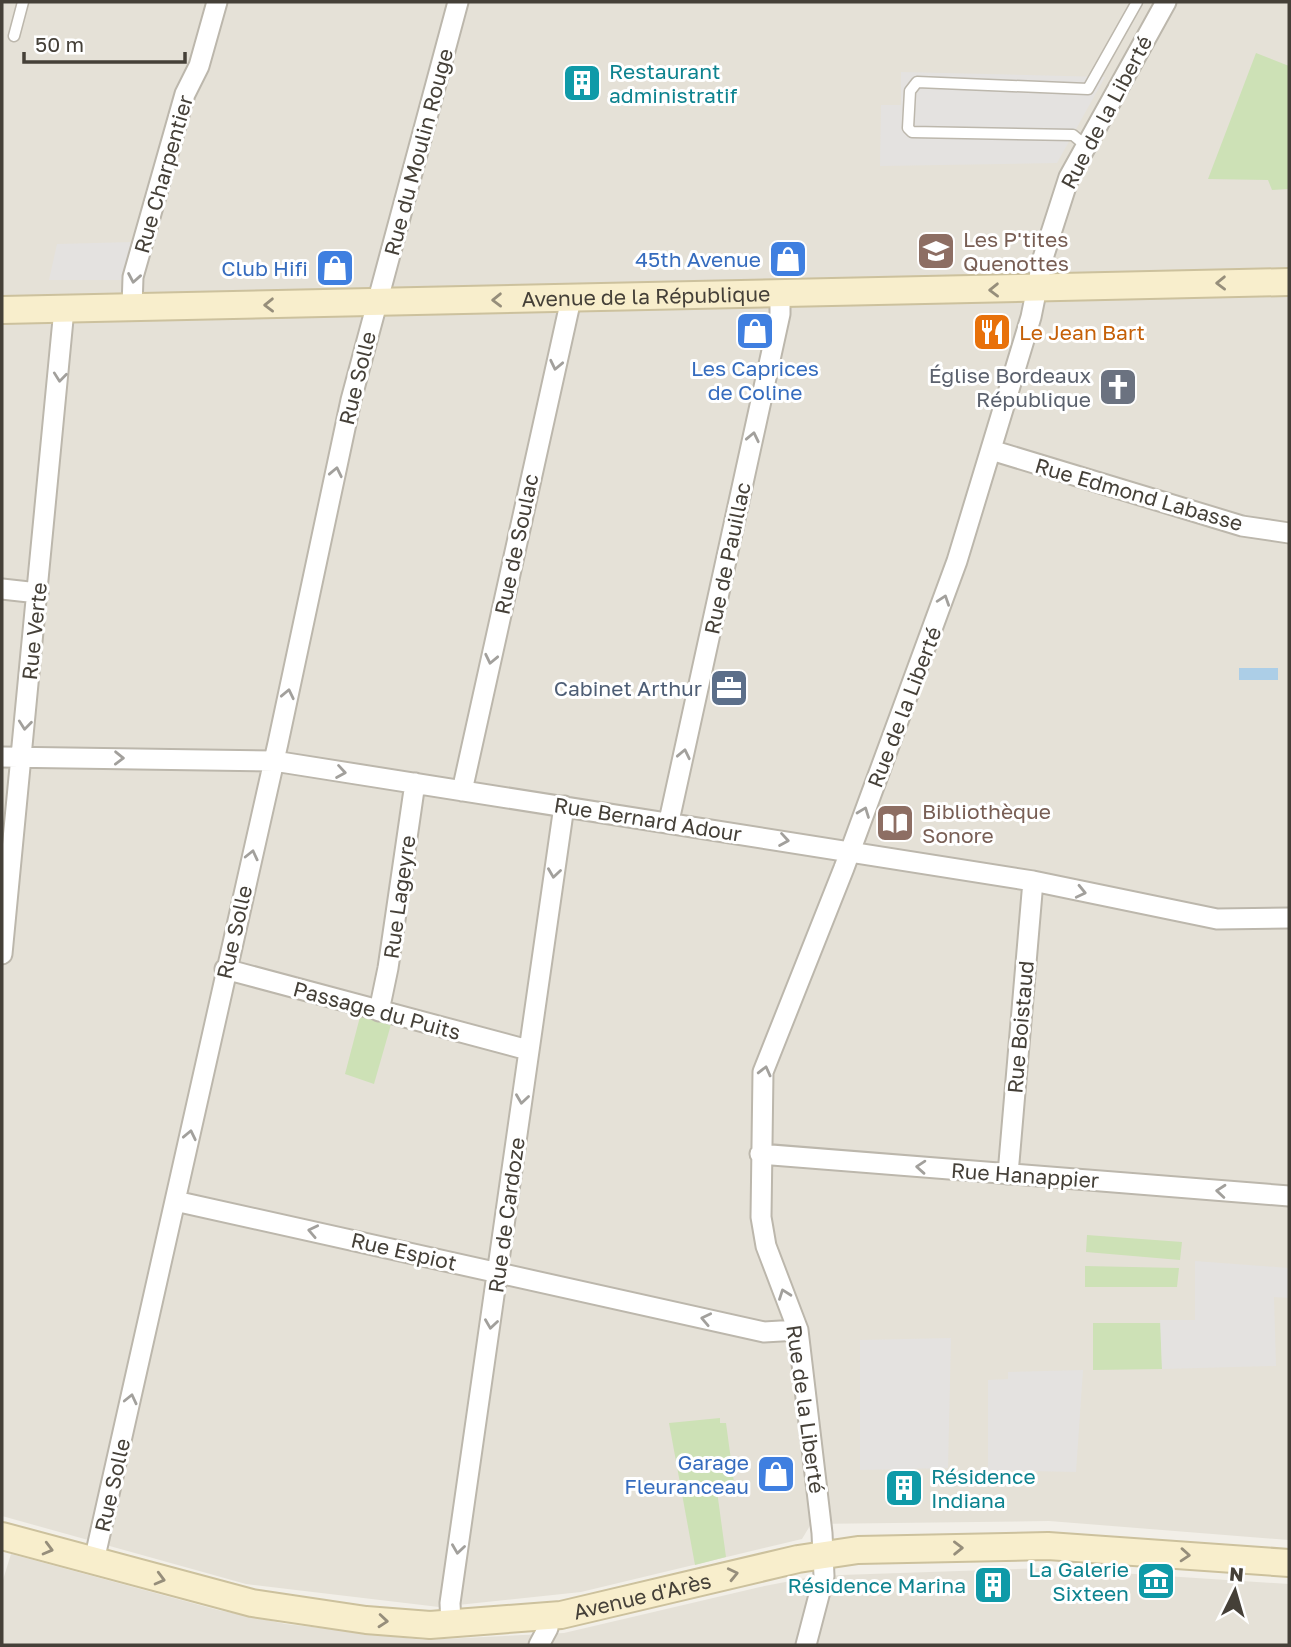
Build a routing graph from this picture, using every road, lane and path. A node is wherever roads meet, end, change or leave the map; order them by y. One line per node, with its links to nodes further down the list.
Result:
1 (23, 2): 6 (lane)
2 (217, 2): 13 (street, Rue Charpentier, one-way to 13)
3 (458, 2): 12 (street, Rue du Moulin Rouge)
4 (1137, 2): 7 (lane)
5 (1166, 2): 7 (street, Rue de la Liberté)
6 (14, 36)
7 (1086, 145): 9 (street, Rue de la Liberté)
8 (1289, 282): 9 (main road, Avenue de la République, one-way to 9)
9 (1037, 289): 10 (main road, Avenue de la République, one-way to 10); 16 (street, Rue de la Liberté)
10 (780, 294): 11 (main road, Avenue de la République); 25 (street, Rue de Pauillac, one-way to 10)
11 (571, 299): 12 (main road, Avenue de la République, one-way to 12); 23 (street, Rue de Soulac, one-way to 23)
12 (376, 303): 13 (main road, Avenue de la République, one-way to 13); 21 (street, Rue Solle, one-way to 12)
13 (132, 307): 14 (main road, Avenue de la République)
14 (64, 309): 15 (main road, Avenue de la République); 19 (street, Rue Verte, one-way to 19)
15 (2, 310)
16 (991, 450): 17 (street, Rue Edmond Labasse); 26 (street, Rue de la Liberté, one-way to 16)
17 (1289, 533)
18 (2, 589): 19 (street)
19 (38, 593): 20 (street, Rue Verte, one-way to 20)
20 (12, 757): 21 (street, Rue Bernard Adour, one-way to 21); 28 (street, Rue Verte)
21 (274, 761): 22 (street, Rue Bernard Adour, one-way to 22); 31 (street, Rue Solle, one-way to 21)
22 (415, 783): 23 (street, Rue Bernard Adour); 32 (street, Rue Lageyre)
23 (462, 790): 24 (street, Rue Bernard Adour)
24 (564, 806): 25 (street, Rue Bernard Adour); 33 (street, Rue de Cardoze, one-way to 33)
25 (669, 821): 26 (street, Rue Bernard Adour, one-way to 26)
26 (849, 851): 27 (street, Rue Bernard Adour); 34 (street, Rue de la Liberté, one-way to 26)
27 (1033, 881): 29 (street, Rue Bernard Adour, one-way to 29); 35 (street, Rue Boistaud)
28 (5, 892): 30 (street, Rue Verte)
29 (1289, 918)
30 (2, 954)
31 (225, 969): 32 (street, Passage du Puits); 37 (street, Rue Solle, one-way to 31)
32 (379, 1011): 33 (street, Passage du Puits)
33 (528, 1050): 38 (street, Rue de Cardoze, one-way to 38)
34 (760, 1154): 35 (street, Rue Hanappier, one-way to 34); 39 (street, Rue de la Liberté, one-way to 34)
35 (1008, 1174): 36 (street, Rue Hanappier, one-way to 35)
36 (1289, 1196)
37 (175, 1201): 38 (street, Rue Espiot, one-way to 37); 42 (street, Rue Solle, one-way to 37)
38 (499, 1273): 39 (street, Rue Espiot, one-way to 38); 45 (street, Rue de Cardoze, one-way to 45)
39 (798, 1330): 41 (street, Rue de la Liberté)
40 (2, 1537): 42 (main road, Avenue d'Arès, one-way to 42)
41 (823, 1554): 43 (main road, Avenue d'Arès, one-way to 43); 44 (main road, Avenue d'Arès, one-way to 41); 47 (street, Rue de la Liberté)
42 (94, 1561): 45 (main road, Avenue d'Arès, one-way to 45)
43 (1289, 1563)
44 (547, 1617): 45 (main road, Avenue d'Arès); 46 (street)
45 (451, 1625)
46 (539, 1645)
47 (806, 1645)

